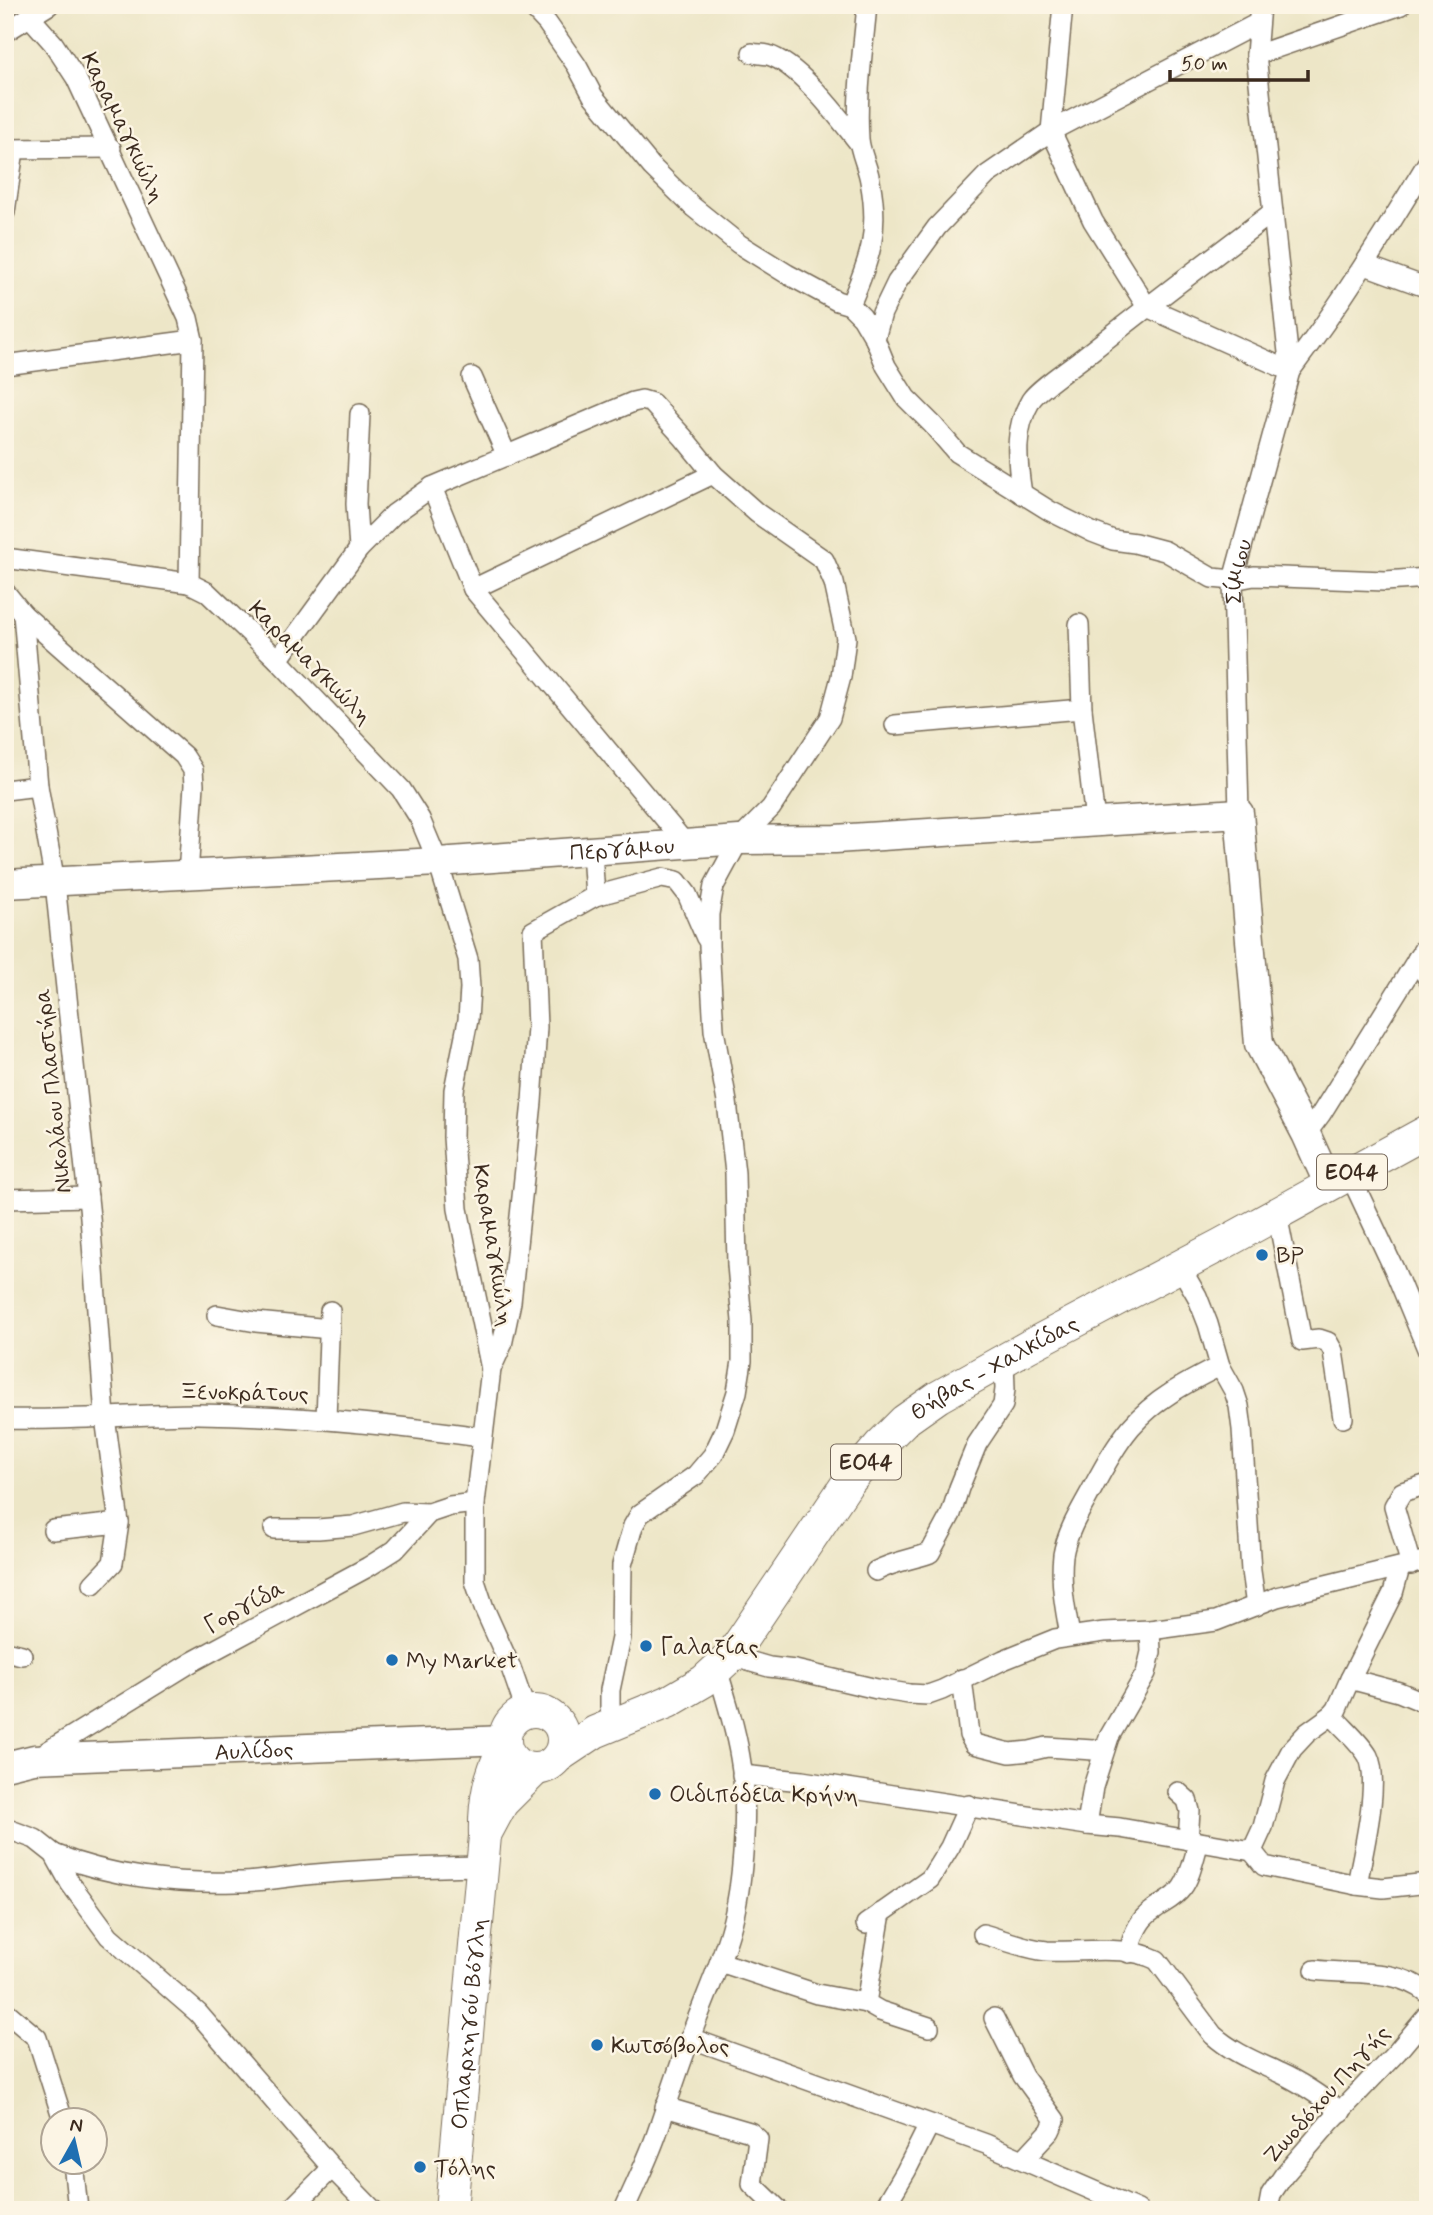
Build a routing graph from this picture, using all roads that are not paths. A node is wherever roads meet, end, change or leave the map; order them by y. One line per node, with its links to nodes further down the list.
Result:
1 (49, 5): 7 (street)
2 (530, 5): 20 (street)
3 (867, 5): 12 (street)
4 (1063, 5): 11 (street)
5 (1401, 5): 10 (street)
6 (1259, 14): 10 (street, Σίμιου); 11 (street)
7 (29, 16): 8 (street); 13 (street, Καραμαγκιώλη)
8 (5, 32)
9 (752, 53): 12 (street)
10 (1256, 55): 17 (street, Σίμιου)
11 (1051, 131): 21 (street); 22 (street)
12 (859, 143): 20 (street)
13 (111, 148): 14 (street); 23 (street, Καραμαγκιώλη)
14 (9, 149): 16 (street)
15 (1428, 162): 18 (street)
16 (5, 212)
17 (1273, 212): 21 (street); 25 (street, Σίμιου)
18 (1365, 265): 19 (street); 25 (street)
19 (1428, 288)
20 (850, 305): 22 (street)
21 (1147, 307): 25 (street); 31 (street)
22 (875, 339): 31 (street)
23 (193, 341): 24 (street); 36 (street, Καραμαγκιώλη)
24 (5, 365)
25 (1290, 371): 35 (street, Σίμιου)
26 (472, 377): 28 (street)
27 (360, 414): 32 (street)
28 (507, 456): 29 (street); 30 (street)
29 (713, 474): 37 (street); 48 (street)
30 (432, 487): 32 (street); 37 (street)
31 (1022, 494): 35 (street)
32 (359, 549): 41 (street)
33 (5, 558): 36 (street)
34 (1428, 578): 35 (street)
35 (1233, 580): 46 (street, Σίμιου)
36 (189, 583): 41 (street, Καραμαγκιώλη)
37 (473, 589): 49 (street)
38 (5, 592): 39 (street)
39 (23, 614): 44 (street, Νικολάου Πλαστήρα); 52 (street)
40 (1079, 624): 42 (street)
41 (278, 660): 51 (street, Καραμαγκιώλη)
42 (1082, 709): 43 (street); 47 (street)
43 (895, 725)
44 (38, 786): 45 (street); 53 (street, Νικολάου Πλαστήρα)
45 (5, 790)
46 (1239, 813): 47 (street, Περγάμου); 61 (street, Σίμιου)
47 (1095, 821): 48 (street, Περγάμου)
48 (739, 840): 49 (street, Περγάμου); 57 (street)
49 (685, 843): 50 (street, Περγάμου)
50 (592, 852): 51 (street, Περγάμου); 55 (street)
51 (438, 862): 52 (street, Περγάμου); 71 (street, Καραμαγκιώλη)
52 (188, 875): 53 (street, Περγάμου)
53 (55, 883): 54 (street, Περγάμου); 63 (street, Νικολάου Πλαστήρα)
54 (5, 884)
55 (594, 896): 57 (street); 71 (street)
56 (1428, 942): 58 (street)
57 (709, 946): 95 (street)
58 (1417, 959): 59 (street); 61 (street)
59 (1428, 979)
60 (1428, 1131): 62 (main road, Θήβας - Χαλκίδας / ΕΟ44)
61 (1306, 1134): 62 (street, Σίμιου)
62 (1339, 1179): 65 (main road, Θήβας - Χαλκίδας / ΕΟ44); 68 (street)
63 (88, 1197): 64 (street); 72 (street, Νικολάου Πλαστήρα)
64 (5, 1199)
65 (1277, 1214): 66 (main road, Θήβας - Χαλκίδας / ΕΟ44); 73 (street)
66 (1179, 1265): 69 (main road, Θήβας - Χαλκίδας / ΕΟ44); 70 (street)
67 (217, 1315): 75 (street)
68 (1428, 1351)
69 (1004, 1360): 84 (street); 89 (main road, Θήβας - Χαλκίδας / ΕΟ44)
70 (1220, 1366): 86 (street); 88 (street)
71 (491, 1369): 76 (street)
72 (105, 1418): 74 (street, Ξενοκράτους); 75 (street, Ξενοκράτους); 80 (street, Νικολάου Πλαστήρα)
73 (1343, 1418)
74 (5, 1419)
75 (326, 1419): 76 (street, Ξενοκράτους)
76 (481, 1437): 78 (street)
77 (1428, 1484): 83 (street)
78 (475, 1503): 79 (street); 93 (street)
79 (429, 1513): 81 (street); 98 (street, Γοργίδα)
80 (119, 1523): 82 (street); 85 (street, Νικολάου Πλαστήρα)
81 (274, 1529)
82 (53, 1530)
83 (1413, 1564): 86 (street); 91 (street)
84 (876, 1571)
85 (93, 1584)
86 (1256, 1606): 87 (street)
87 (1150, 1630): 88 (street); 97 (street)
88 (1070, 1636): 90 (street)
89 (724, 1663): 90 (street); 95 (main road, Θήβας - Χαλκίδας / ΕΟ44); 101 (street)
90 (962, 1679): 97 (street)
91 (1350, 1679): 92 (street); 94 (street)
92 (1428, 1704)
93 (539, 1714): 95 (main road, Θήβας - Χαλκίδας / ΕΟ44); 96 (main road); 99 (main road)
94 (1332, 1715): 108 (street); 111 (street)
95 (614, 1724): 99 (main road, Θήβας - Χαλκίδας / ΕΟ44)
96 (505, 1743): 98 (street, Αυλίδος); 99 (main road); 107 (main road, Οπλαρχηγού Βόγλη)
97 (1105, 1748): 104 (street)
98 (34, 1759): 100 (street, Αυλίδος)
99 (547, 1762): 107 (main road, Οπλαρχηγού Βόγλη)
100 (5, 1766)
101 (742, 1775): 103 (street); 114 (street)
102 (1178, 1792): 106 (street)
103 (969, 1805): 104 (street); 117 (street)
104 (1087, 1825): 106 (street)
105 (5, 1828): 109 (street)
106 (1193, 1841): 108 (street); 113 (street)
107 (483, 1851): 109 (street); 134 (main road, Οπλαρχηγού Βόγλη)
108 (1252, 1851): 111 (street)
109 (54, 1854): 128 (street)
110 (1428, 1883): 111 (street)
111 (1357, 1885)
112 (983, 1934): 113 (street)
113 (1129, 1953): 125 (street)
114 (720, 1962): 117 (street); 122 (street)
115 (1315, 1970): 116 (street)
116 (1428, 1993)
117 (866, 2003): 121 (street)
118 (5, 2011): 123 (street)
119 (1428, 2015): 125 (street, Ζωοδόχου Πηγής)
120 (994, 2018): 127 (street)
121 (929, 2027)
122 (690, 2038): 124 (street); 126 (street)
123 (59, 2106)
124 (666, 2107): 135 (street); 136 (street)
125 (1340, 2112): 130 (street, Ζωοδόχου Πηγής)
126 (929, 2124): 127 (street); 137 (street)
127 (1024, 2159): 138 (street)
128 (332, 2168): 132 (street); 133 (street)
129 (74, 2176): 131 (street)
130 (1270, 2202): 139 (street, Ζωοδόχου Πηγής)
131 (78, 2210)
132 (290, 2210)
133 (373, 2210)
134 (451, 2210)
135 (624, 2210)
136 (779, 2210)
137 (883, 2210)
138 (1138, 2210)
139 (1252, 2210)

